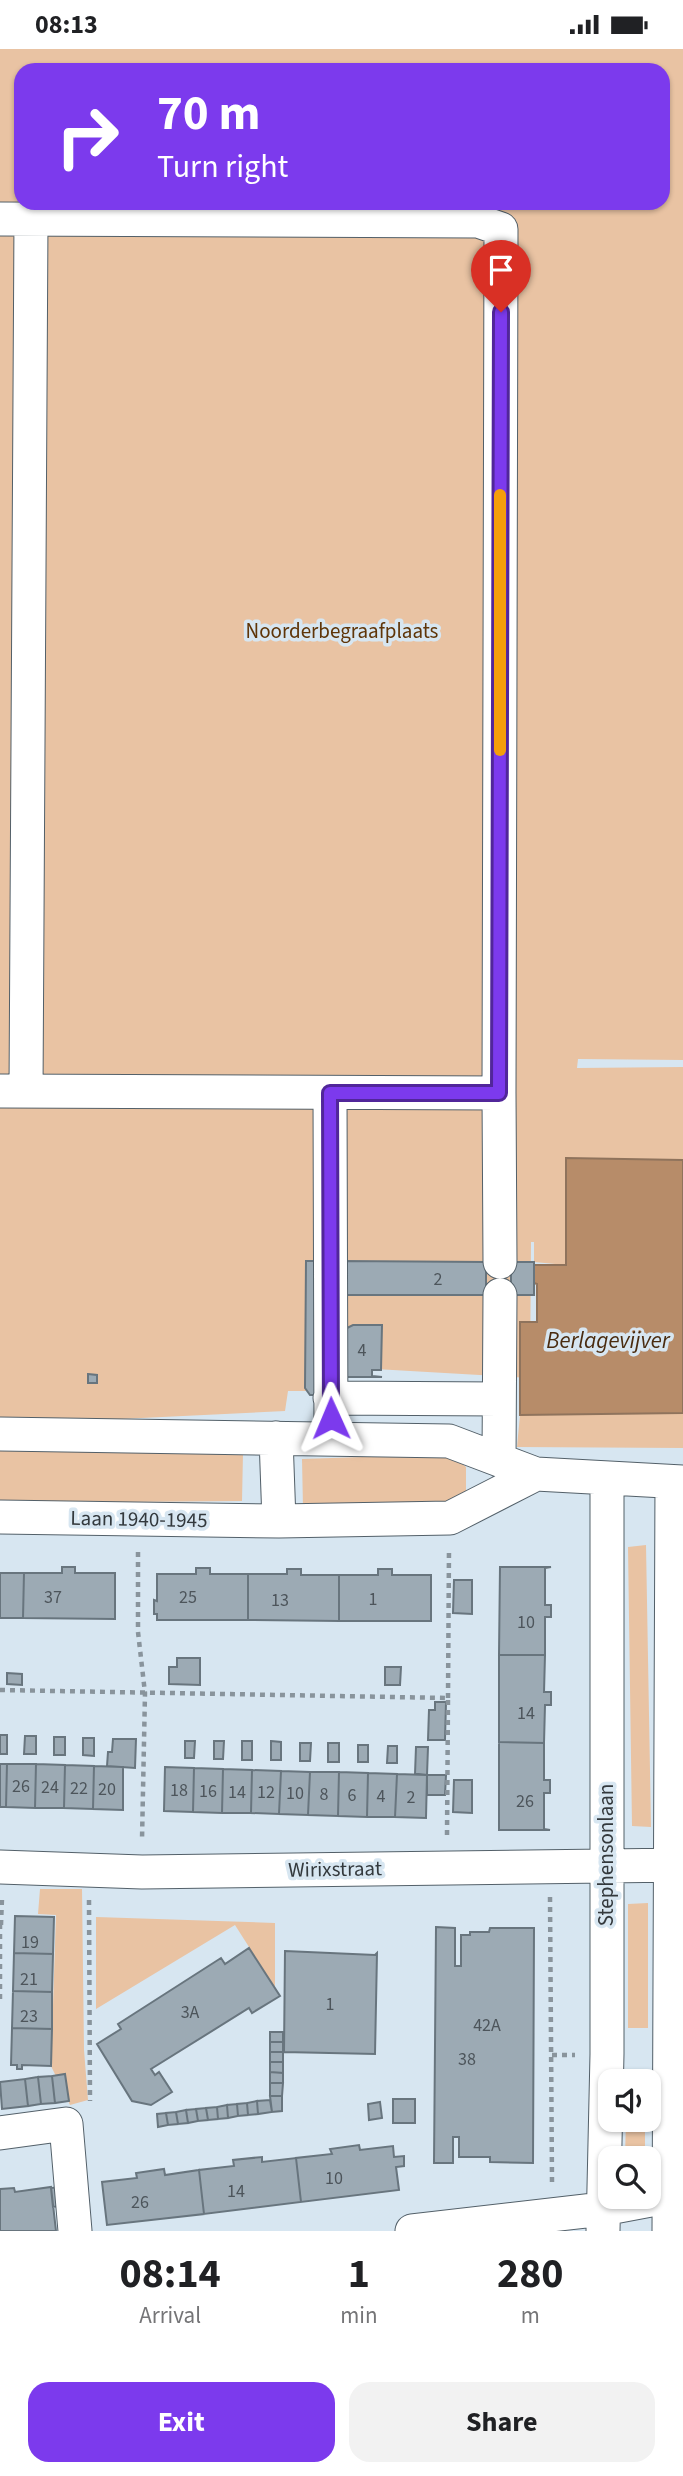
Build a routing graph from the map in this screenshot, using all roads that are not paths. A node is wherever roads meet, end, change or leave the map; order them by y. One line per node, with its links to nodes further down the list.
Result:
1 (15, 219): 2 (street); 4 (street)
2 (13, 1091): 3 (street)
3 (330, 1093): 4 (street); 7 (street)
4 (499, 1093): 5 (street)
5 (500, 1262)
6 (499, 1295): 8 (street)
7 (330, 1398): 8 (street); 11 (street)
8 (499, 1399): 12 (street)
9 (0, 1434): 10 (street)
10 (276, 1438): 11 (street); 17 (street)
11 (331, 1439): 12 (street)
12 (499, 1460): 13 (street)
13 (536, 1474): 14 (street); 17 (street, Laan 1940-1945)
14 (607, 1478): 15 (street); 20 (street, Stephensonlaan)
15 (677, 1482): 18 (street)
16 (0, 1517): 17 (street, Laan 1940-1945)
17 (279, 1521)
18 (676, 1865): 20 (street, Wirixstraat); 22 (street)
19 (0, 1867): 20 (street, Wirixstraat)
20 (606, 1867): 23 (street, Stephensonlaan)
21 (0, 2133): 24 (street)
22 (676, 2194): 23 (street); 26 (street)
23 (603, 2220): 25 (street)
24 (75, 2231)
25 (412, 2231)
26 (669, 2231)

